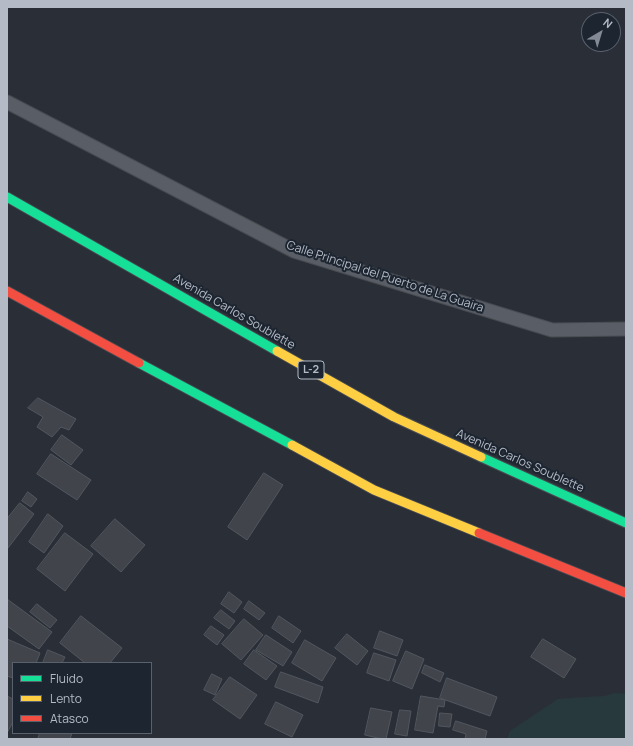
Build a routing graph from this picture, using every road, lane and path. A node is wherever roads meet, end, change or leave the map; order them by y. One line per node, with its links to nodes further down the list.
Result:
1 (7, 102): 4 (lane, Calle Principal del Puerto de La Guaira)
2 (7, 197): 5 (main road, Avenida Carlos Soublette / L-2)
3 (7, 291): 6 (main road)
4 (626, 329)
5 (626, 523)
6 (626, 593)

